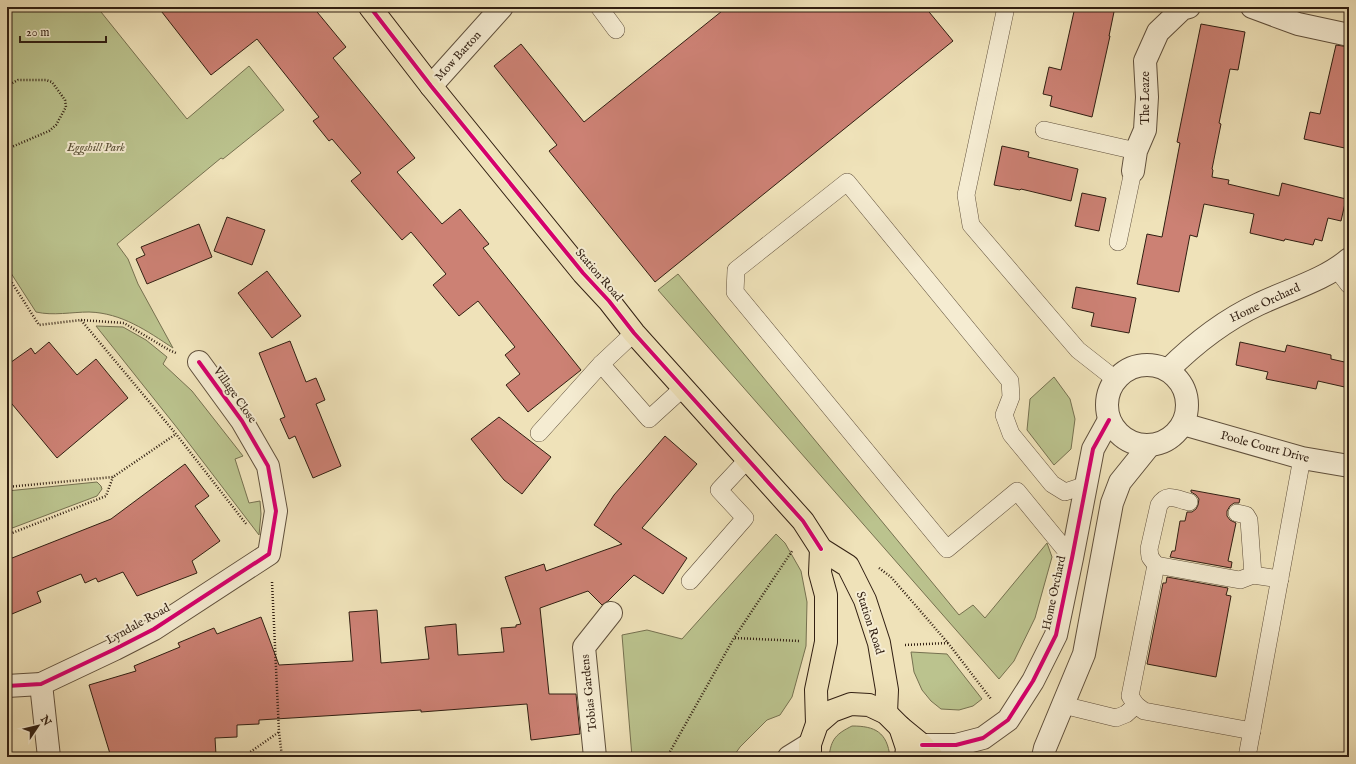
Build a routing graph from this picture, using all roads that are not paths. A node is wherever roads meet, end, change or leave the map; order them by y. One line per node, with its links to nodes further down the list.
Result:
1 (370, 7): 9 (main road, Station Road)
2 (502, 7): 9 (street, Mow Barton)
3 (599, 7): 7 (lane)
4 (1006, 7): 18 (lane)
5 (1252, 7): 8 (street)
6 (1184, 8): 11 (street, The Leaze)
7 (616, 30)
8 (1349, 35)
9 (431, 86): 14 (main road, Station Road)
10 (1044, 130): 11 (lane)
11 (1135, 161): 12 (lane, The Leaze)
12 (1118, 242)
13 (1345, 271): 17 (street, Home Orchard)
14 (634, 333): 16 (lane); 19 (main road, Station Road)
15 (199, 362): 31 (street, Village Close)
16 (601, 364): 19 (lane); 22 (lane)
17 (1168, 370): 18 (street); 21 (street)
18 (1116, 379): 20 (street)
19 (683, 388): 25 (main road, Station Road)
20 (1109, 420): 23 (street); 27 (street, Home Orchard)
21 (1183, 424): 23 (street); 24 (street, Poole Court Drive)
22 (539, 433)
23 (1149, 446): 40 (street)
24 (1302, 458): 26 (street, Poole Court Drive); 35 (lane)
25 (748, 459): 30 (main road, Station Road); 36 (lane)
26 (1349, 466)
27 (1086, 485): 32 (street, Home Orchard); 32 (lane)
28 (1189, 502): 33 (lane)
29 (1238, 513): 34 (lane)
30 (821, 549): 42 (main road, Station Road); 44 (main road)
31 (269, 554): 38 (street, Lyndale Road)
32 (1072, 558): 45 (street, Home Orchard)
33 (1156, 565): 34 (lane); 41 (lane)
34 (1253, 575): 35 (lane)
35 (1280, 579): 43 (lane)
36 (690, 581)
37 (611, 613): 47 (street, Tobias Gardens)
38 (41, 684): 39 (street, Lyndale Road); 46 (street)
39 (7, 686)
40 (1062, 705): 41 (lane); 49 (street)
41 (1136, 705): 43 (lane)
42 (893, 720): 44 (main road); 45 (main road)
43 (1252, 731): 50 (lane)
44 (812, 742): 48 (street)
45 (920, 753)
46 (49, 757)
47 (595, 757)
48 (790, 757)
49 (1043, 757)
50 (1247, 757)

